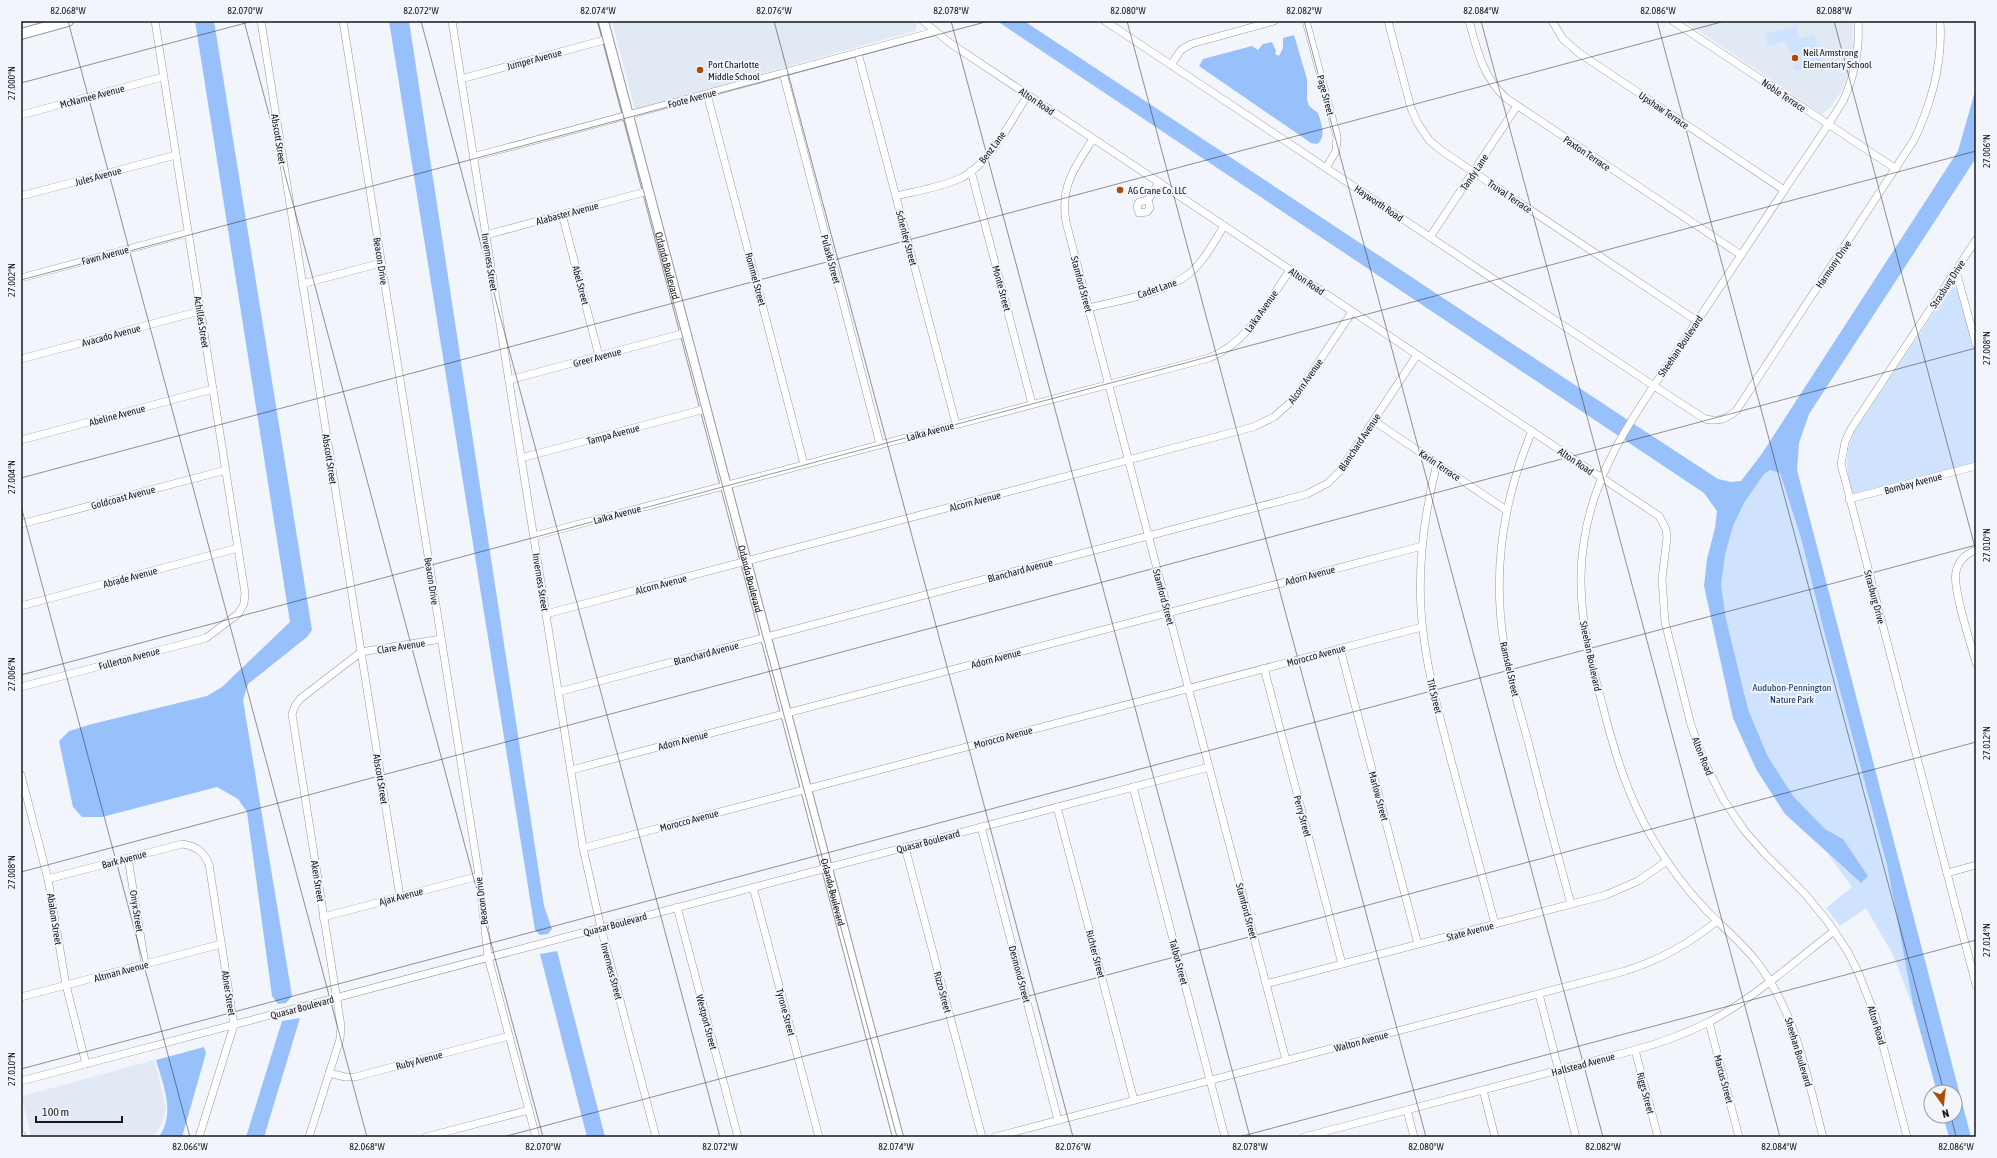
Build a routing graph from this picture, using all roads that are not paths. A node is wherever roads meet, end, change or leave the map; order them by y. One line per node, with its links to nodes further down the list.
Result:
1 (68, 21): 18 (street)
2 (154, 21): 23 (street, Achilles Street)
3 (261, 21): 55 (street, Abscott Street)
4 (343, 21): 51 (street, Beacon Drive)
5 (452, 21): 24 (street, Inverness Street)
6 (603, 21): 19 (street, Orlando Boulevard)
7 (923, 21): 17 (street, Alton Road)
8 (1105, 21): 21 (street, Hayworth Road)
9 (1274, 21): 21 (street)
10 (1306, 21): 34 (street, Page Street)
11 (1388, 21): 37 (street, Truval Terrace)
12 (1469, 21): 27 (street, Paxton Terrace)
13 (1552, 21): 39 (street, Upshaw Terrace)
14 (1673, 21): 30 (street, Noble Terrace)
15 (1858, 21): 30 (street, Sheehan Boulevard)
16 (1940, 21): 35 (street, Harmony Drive)
17 (934, 32): 20 (street, Foote Avenue); 26 (street, Alton Road)
18 (21, 34)
19 (608, 39): 24 (street, Jumper Avenue); 29 (street, Orlando Boulevard)
20 (858, 53): 22 (street, Foote Avenue); 42 (street, Schenley Street)
21 (1171, 65): 34 (street, Hayworth Road)
22 (783, 73): 25 (street, Foote Avenue); 75 (street, Pulaski Street)
23 (163, 77): 28 (street, McNamee Avenue); 32 (street, Achilles Street)
24 (461, 79): 33 (street, Inverness Street)
25 (707, 94): 29 (street, Foote Avenue); 79 (street, Rommel Street)
26 (1028, 95): 31 (street, Alton Road); 36 (street, Benz Lane)
27 (1517, 106): 37 (street, Tandy Lane); 50 (street, Paxton Terrace)
28 (21, 115)
29 (628, 115): 33 (street, Foote Avenue); 40 (street, Orlando Boulevard)
30 (1828, 124): 35 (street, Noble Terrace); 39 (street, Sheehan Boulevard)
31 (1093, 139): 38 (street, Alton Road); 56 (street, Stamford Street)
32 (176, 155): 41 (street, Jules Avenue); 46 (street, Achilles Street)
33 (473, 157): 47 (street, Inverness Street)
34 (1326, 168): 48 (street, Hayworth Road)
35 (1896, 169): 67 (street, Harmony Drive)
36 (971, 172): 42 (street, Benz Lane); 69 (street, Monte Street)
37 (1474, 172): 48 (street, Tandy Lane); 59 (street, Truval Terrace)
38 (1159, 182): 43 (street); 45 (street, Alton Road)
39 (1784, 190): 50 (street, Sheehan Boulevard)
40 (648, 191): 44 (street, Alabaster Avenue); 60 (street, Orlando Boulevard)
41 (21, 196)
42 (896, 196): 72 (street, Schenley Street)
43 (1148, 200)
44 (562, 214): 47 (street, Alabaster Avenue); 63 (street, Abel Street)
45 (1224, 226): 52 (street, Alton Road); 56 (street, Cadet Lane)
46 (188, 233): 54 (street, Fawn Avenue); 57 (street, Achilles Street)
47 (486, 235): 65 (street, Inverness Street)
48 (1430, 237): 67 (street, Hayworth Road)
49 (1976, 240): 53 (street, Strasburg Drive)
50 (1741, 255): 59 (street, Sheehan Boulevard)
51 (381, 263): 55 (street); 99 (street, Beacon Drive)
52 (1290, 270): 58 (street, Alton Road); 66 (street, Laika Avenue)
53 (1956, 271): 61 (street); 84 (street, Strasburg Drive)
54 (21, 278)
55 (302, 284): 101 (street, Abscott Street)
56 (1088, 308): 66 (street, Stamford Street)
57 (200, 311): 64 (street, Avacado Avenue); 68 (street, Achilles Street)
58 (1352, 312): 62 (street, Alton Road); 77 (street, Alcorn Avenue)
59 (1697, 320): 67 (street, Sheehan Boulevard)
60 (686, 333): 63 (street, Greer Avenue); 70 (street, Orlando Boulevard)
61 (1976, 344)
62 (1417, 355): 71 (street, Blanchard Avenue); 73 (street, Alton Road)
63 (599, 356): 65 (street, Greer Avenue)
64 (21, 359)
65 (509, 380): 76 (street, Inverness Street)
66 (1108, 384): 69 (street, Laika Avenue); 77 (street, Stamford Street)
67 (1654, 386): 82 (street, Sheehan Boulevard)
68 (213, 389): 74 (street, Abeline Avenue); 81 (street, Achilles Street)
69 (1032, 404): 72 (street, Laika Avenue)
70 (706, 409): 76 (street, Tampa Avenue); 83 (street, Orlando Boulevard)
71 (1374, 421): 78 (street, Karin Terrace); 88 (street, Blanchard Avenue)
72 (956, 424): 75 (street, Laika Avenue)
73 (1532, 431): 82 (street, Alton Road); 85 (street, Ramsdel Street)
74 (21, 440)
75 (880, 444): 79 (street, Laika Avenue)
76 (521, 458): 87 (street, Inverness Street)
77 (1128, 460): 88 (street, Stamford Street); 92 (street, Alcorn Avenue)
78 (1437, 463): 85 (street, Karin Terrace); 89 (street, Tift Street)
79 (804, 464): 83 (street, Laika Avenue)
80 (1976, 466): 84 (street, Bombay Avenue)
81 (226, 470): 86 (street, Goldcoast Avenue); 90 (street, Achilles Street)
82 (1601, 477): 119 (street, Sheehan Boulevard); 133 (street, Alton Road)
83 (726, 485): 87 (street, Laika Avenue); 92 (street, Orlando Boulevard)
84 (1849, 499): 122 (street, Strasburg Drive)
85 (1506, 510): 127 (street, Ramsdel Street)
86 (21, 524)
87 (534, 536): 95 (street, Inverness Street)
88 (1148, 536): 94 (street, Stamford Street); 98 (street, Blanchard Avenue)
89 (1422, 546): 94 (street, Adorn Avenue); 97 (street, Tift Street)
90 (238, 548): 93 (street, Abrade Avenue); 96 (street, Achilles Street)
91 (1976, 550): 102 (street)
92 (746, 561): 95 (street, Alcorn Avenue); 98 (street, Orlando Boulevard)
93 (21, 606)
94 (1168, 612): 105 (street, Stamford Street); 107 (street, Adorn Avenue)
95 (546, 614): 106 (street, Inverness Street)
96 (233, 619): 104 (street, Fullerton Avenue)
97 (1422, 627): 100 (street, Morocco Avenue); 131 (street, Tift Street)
98 (766, 637): 106 (street, Blanchard Avenue); 107 (street, Orlando Boulevard)
99 (441, 639): 101 (street, Clare Avenue); 123 (street, Beacon Drive)
100 (1340, 648): 103 (street, Morocco Avenue); 135 (street, Marlow Street)
101 (361, 652): 126 (street, Abscott Street); 129 (street, Aken Street)
102 (1976, 663)
103 (1264, 668): 105 (street, Morocco Avenue); 138 (street, Perry Street)
104 (21, 687)
105 (1188, 688): 108 (street, Stamford Street); 112 (street, Morocco Avenue)
106 (558, 692): 109 (street, Inverness Street)
107 (786, 713): 109 (street, Adorn Avenue); 112 (street, Orlando Boulevard)
108 (1209, 767): 111 (street, Quasar Boulevard); 140 (street, Stamford Street)
109 (571, 770): 116 (street, Inverness Street)
110 (21, 775): 124 (street, Abalom Street)
111 (1133, 787): 113 (street, Quasar Boulevard); 154 (street, Talbot Street)
112 (806, 789): 116 (street, Morocco Avenue); 121 (street, Orlando Boulevard)
113 (1057, 807): 114 (street, Quasar Boulevard); 157 (street, Richter Street)
114 (981, 827): 115 (street, Quasar Boulevard); 160 (street, Desmond Street)
115 (905, 847): 121 (street, Quasar Boulevard); 172 (street, Rizzo Street)
116 (583, 848): 132 (street, Inverness Street)
117 (198, 849): 118 (street, Bark Avenue); 134 (street, Abner Street)
118 (128, 858): 124 (street, Bark Avenue); 137 (street, Onyx Street)
119 (1667, 861): 127 (street, State Avenue); 130 (street, Sheehan Boulevard)
120 (1976, 865): 122 (street)
121 (826, 868): 125 (street, Quasar Boulevard); 171 (street, Orlando Boulevard)
122 (1947, 873): 142 (street, Strasburg Drive)
123 (479, 876): 126 (street, Ajax Avenue); 136 (street, Beacon Drive)
124 (48, 879): 141 (street, Abalom Street)
125 (753, 887): 128 (street, Quasar Boulevard); 170 (street, Tyrone Street)
126 (400, 897): 129 (street, Ajax Avenue)
127 (1570, 904): 131 (street, State Avenue)
128 (677, 907): 132 (street, Quasar Boulevard); 169 (street, Westport Street)
129 (323, 917): 145 (street, Aken Street)
130 (1717, 921): 139 (street, Sheehan Boulevard); 143 (street, Walton Avenue)
131 (1494, 924): 135 (street, State Avenue)
132 (601, 928): 136 (street, Quasar Boulevard); 168 (street, Inverness Street)
133 (1834, 931): 139 (street, Hallstead Avenue); 182 (street, Alton Road)
134 (222, 944): 137 (street, Altman Avenue); 147 (street, Abner Street)
135 (1418, 944): 138 (street, State Avenue)
136 (488, 957): 145 (street, Quasar Boulevard); 148 (street, Beacon Drive)
137 (145, 964): 141 (street, Altman Avenue)
138 (1342, 964): 140 (street, State Avenue)
139 (1770, 981): 146 (street, Hallstead Avenue); 181 (street, Sheehan Boulevard)
140 (1266, 984): 150 (street, Stamford Street)
141 (66, 985): 144 (street, Altman Avenue); 151 (street, Abalom Street)
142 (1976, 985)
143 (1539, 994): 150 (street, Walton Avenue); 152 (street)
144 (21, 997)
145 (336, 998): 147 (street, Quasar Boulevard); 153 (street, Aken Street)
146 (1709, 1022): 149 (street, Hallstead Avenue); 180 (street, Marcus Street)
147 (234, 1025): 151 (street, Quasar Boulevard); 164 (street, Abner Street)
148 (509, 1036): 153 (street, Ruby Avenue); 158 (street, Beacon Drive)
149 (1635, 1050): 152 (street, Hallstead Avenue); 179 (street, Riggs Street)
150 (1286, 1060): 154 (street, Walton Avenue)
151 (86, 1064): 155 (street, Quasar Boulevard)
152 (1559, 1070): 156 (street, Hallstead Avenue); 178 (street)
153 (329, 1073): 165 (street, Aken Street)
154 (1210, 1080): 157 (street, Walton Avenue); 174 (street, Talbot Street)
155 (21, 1081)
156 (1483, 1090): 159 (street, Hallstead Avenue); 177 (street)
157 (1134, 1100): 160 (street, Walton Avenue)
158 (528, 1110): 166 (street); 167 (street, Beacon Drive)
159 (1407, 1110): 161 (street, Hallstead Avenue); 176 (street)
160 (1058, 1120): 173 (street, Walton Avenue)
161 (1331, 1133): 175 (street, Hallstead Avenue)
162 (21, 1134): 163 (street)
163 (22, 1137)
164 (199, 1137)
165 (309, 1137)
166 (426, 1137)
167 (536, 1137)
168 (656, 1137)
169 (738, 1137)
170 (819, 1137)
171 (898, 1137)
172 (982, 1137)
173 (995, 1137)
174 (1225, 1137)
175 (1304, 1137)
176 (1414, 1137)
177 (1495, 1137)
178 (1576, 1137)
179 (1658, 1137)
180 (1739, 1137)
181 (1823, 1137)
182 (1907, 1137)

